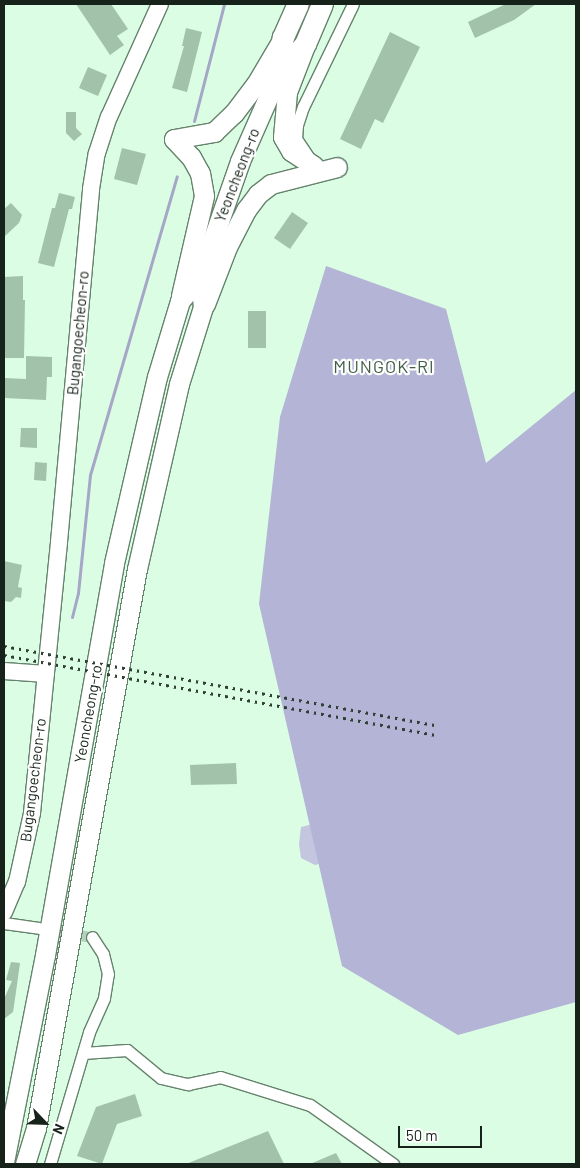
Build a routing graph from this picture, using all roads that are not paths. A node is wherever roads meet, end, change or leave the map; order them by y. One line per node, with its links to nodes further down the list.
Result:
1 (160, 4): 14 (main road, Bugangoecheon-ro)
2 (298, 4): 5 (highway, Yeoncheong-ro)
3 (322, 4): 6 (highway, Yeoncheong-ro)
4 (353, 4): 8 (street)
5 (283, 37): 7 (highway, Yeoncheong-ro); 11 (main road)
6 (305, 44): 7 (highway, Yeoncheong-ro); 8 (main road)
7 (278, 75): 10 (main road, Yeoncheong-ro)
8 (314, 166)
9 (337, 167): 12 (main road)
10 (200, 276): 11 (main road, Yeoncheong-ro); 12 (main road, Yeoncheong-ro)
11 (180, 301): 20 (main road, Yeoncheong-ro)
12 (203, 307): 21 (main road, Yeoncheong-ro)
13 (4, 671): 14 (main road)
14 (46, 674): 15 (main road, Bugangoecheon-ro)
15 (4, 912)
16 (4, 923): 17 (street)
17 (39, 928)
18 (92, 937): 19 (street)
19 (83, 1053): 22 (street); 23 (street)
20 (4, 1162)
21 (25, 1164)
22 (50, 1164)
23 (393, 1164)

